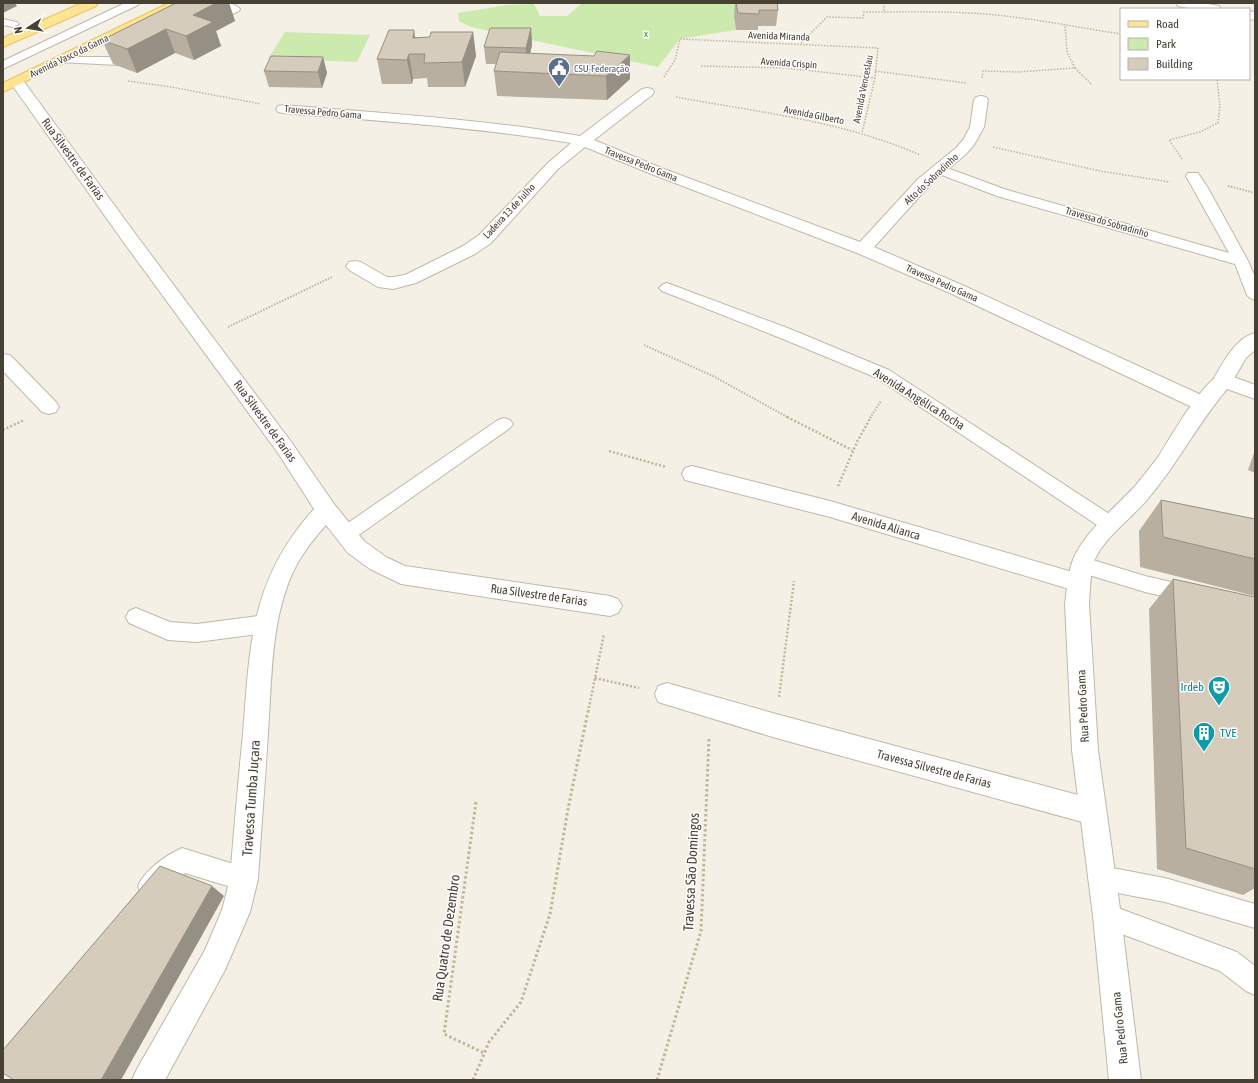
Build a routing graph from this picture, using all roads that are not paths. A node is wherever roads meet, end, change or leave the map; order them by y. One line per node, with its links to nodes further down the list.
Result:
1 (92, 3): 10 (main road)
2 (134, 3): 13 (lane)
3 (179, 3): 11 (main road, Avenida Vasco da Gama)
4 (219, 3): 7 (lane)
5 (1182, 3): 6 (street)
6 (1210, 8)
7 (222, 16)
8 (27, 18): 9 (main road)
9 (6, 25)
10 (3, 43)
11 (63, 60): 12 (lane); 14 (main road, Avenida Vasco da Gama)
12 (118, 61)
13 (3, 65)
14 (10, 85): 34 (street, Rua Silvestre de Farias)
15 (647, 92): 18 (street, Ladeira 13 de Julho)
16 (981, 93): 19 (street, Alto do Sobradinho)
17 (283, 109): 18 (street, Travessa Pedro Gama)
18 (583, 141): 21 (street, Travessa Pedro Gama); 23 (street, Ladeira 13 de Julho)
19 (942, 167): 21 (street, Alto do Sobradinho); 22 (lane, Travessa do Sobradinho)
20 (1197, 182): 22 (lane)
21 (863, 249): 30 (street, Travessa Pedro Gama)
22 (1241, 261): 25 (lane)
23 (355, 266)
24 (667, 288): 35 (lane, Avenida Angélica Rocha)
25 (1255, 295)
26 (1255, 339): 28 (street, Rua Pedro Gama)
27 (3, 360): 31 (street)
28 (1223, 380): 29 (street); 30 (street, Rua Pedro Gama)
29 (1255, 392)
30 (1203, 404): 35 (street, Rua Pedro Gama)
31 (49, 407)
32 (504, 424): 36 (lane)
33 (692, 474): 37 (street, Avenida Alianca)
34 (326, 510): 36 (street, Rua Silvestre de Farias); 41 (street, Travessa Tumba Juçara)
35 (1110, 524): 37 (street, Rua Pedro Gama)
36 (346, 534): 39 (street, Rua Silvestre de Farias)
37 (1081, 574): 38 (lane); 43 (street, Rua Pedro Gama)
38 (1204, 598)
39 (610, 606)
40 (136, 617): 41 (lane)
41 (266, 624): 45 (street, Travessa Tumba Juçara)
42 (667, 694): 43 (street, Travessa Silvestre de Farias)
43 (1093, 812): 44 (street, Rua Pedro Gama)
44 (1102, 878): 47 (street, Rua Pedro Gama); 48 (lane)
45 (244, 879): 46 (lane); 50 (street, Travessa Tumba Juçara)
46 (136, 902)
47 (1107, 916): 49 (lane); 51 (street, Rua Pedro Gama)
48 (1255, 916)
49 (1255, 982)
50 (148, 1080)
51 (1125, 1080)

